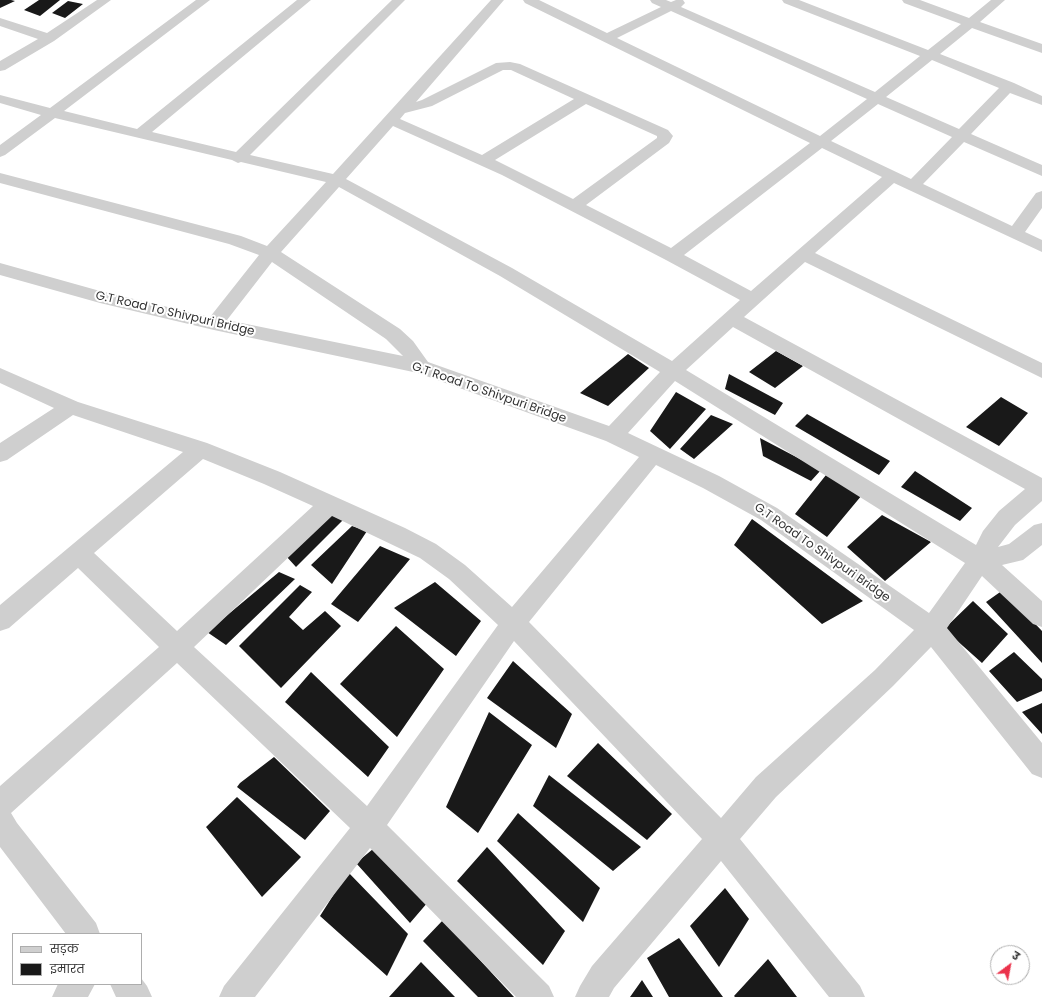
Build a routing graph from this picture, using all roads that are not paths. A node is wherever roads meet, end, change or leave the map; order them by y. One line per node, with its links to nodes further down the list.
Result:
1 (87, 0): 12 (street)
2 (204, 0): 26 (street)
3 (305, 0): 28 (street)
4 (398, 0): 32 (street)
5 (498, 0): 27 (street)
6 (529, 0): 17 (street)
7 (656, 0): 13 (street)
8 (685, 0): 13 (street)
9 (788, 0): 19 (street)
10 (908, 0): 15 (street)
11 (999, 0): 15 (street)
12 (103, 2): 16 (street)
13 (672, 7): 17 (street); 22 (street)
14 (0, 22): 16 (street)
15 (972, 22): 18 (street); 19 (street)
16 (49, 38): 20 (street)
17 (607, 38): 30 (street)
18 (1042, 48)
19 (930, 55): 21 (street); 22 (street)
20 (0, 67)
21 (1009, 86): 25 (street); 29 (street)
22 (878, 97): 29 (street); 30 (street)
23 (585, 98): 27 (street); 33 (street); 40 (street)
24 (0, 99): 26 (street)
25 (1042, 101)
26 (52, 113): 28 (street); 31 (street)
27 (395, 115): 33 (street); 37 (street)
28 (141, 133): 32 (street)
29 (962, 135): 34 (street); 38 (street)
30 (821, 142): 35 (street); 45 (street)
31 (0, 152)
32 (238, 158): 37 (street)
33 (483, 161): 40 (street)
34 (1042, 171)
35 (893, 176): 38 (street); 44 (street)
36 (0, 178): 43 (street)
37 (337, 180): 43 (street); 52 (street)
38 (913, 186): 41 (street)
39 (1042, 196): 41 (street)
40 (574, 206): 45 (street)
41 (1015, 234): 42 (street)
42 (1042, 247)
43 (270, 253): 49 (street); 50 (street)
44 (803, 254): 47 (street); 51 (street)
45 (672, 256): 47 (street)
46 (0, 269): 49 (street, G.T Road To Shivpuri Bridge)
47 (752, 299): 48 (street)
48 (731, 318): 52 (street); 59 (street)
49 (214, 324): 50 (street, G.T Road To Shivpuri Bridge)
50 (421, 367): 55 (street, G.T Road To Shivpuri Bridge)
51 (1042, 371)
52 (673, 372): 55 (street); 63 (street)
53 (0, 375): 54 (street)
54 (71, 407): 56 (street); 57 (street)
55 (613, 435): 58 (street, G.T Road To Shivpuri Bridge)
56 (200, 449): 60 (street); 62 (street)
57 (0, 454)
58 (653, 454): 66 (street); 67 (street, G.T Road To Shivpuri Bridge)
59 (1042, 488): 63 (street)
60 (330, 504): 66 (street); 68 (street)
61 (1042, 532): 63 (street)
62 (78, 553): 65 (street); 68 (street)
63 (980, 560): 64 (street); 67 (street)
64 (1042, 616)
65 (0, 620)
66 (513, 623): 71 (street); 73 (street)
67 (932, 628): 69 (street, G.T Road To Shivpuri Bridge); 73 (street)
68 (177, 647): 70 (street); 71 (street)
69 (1042, 764)
70 (0, 804)
71 (369, 827): 80 (street); 81 (street)
72 (2, 831): 74 (street)
73 (722, 839): 77 (street); 82 (street)
74 (84, 933)
75 (78, 985): 78 (street)
76 (127, 985): 79 (street)
77 (602, 990)
78 (68, 997)
79 (136, 997)
80 (235, 997)
81 (538, 997)
82 (849, 997)

